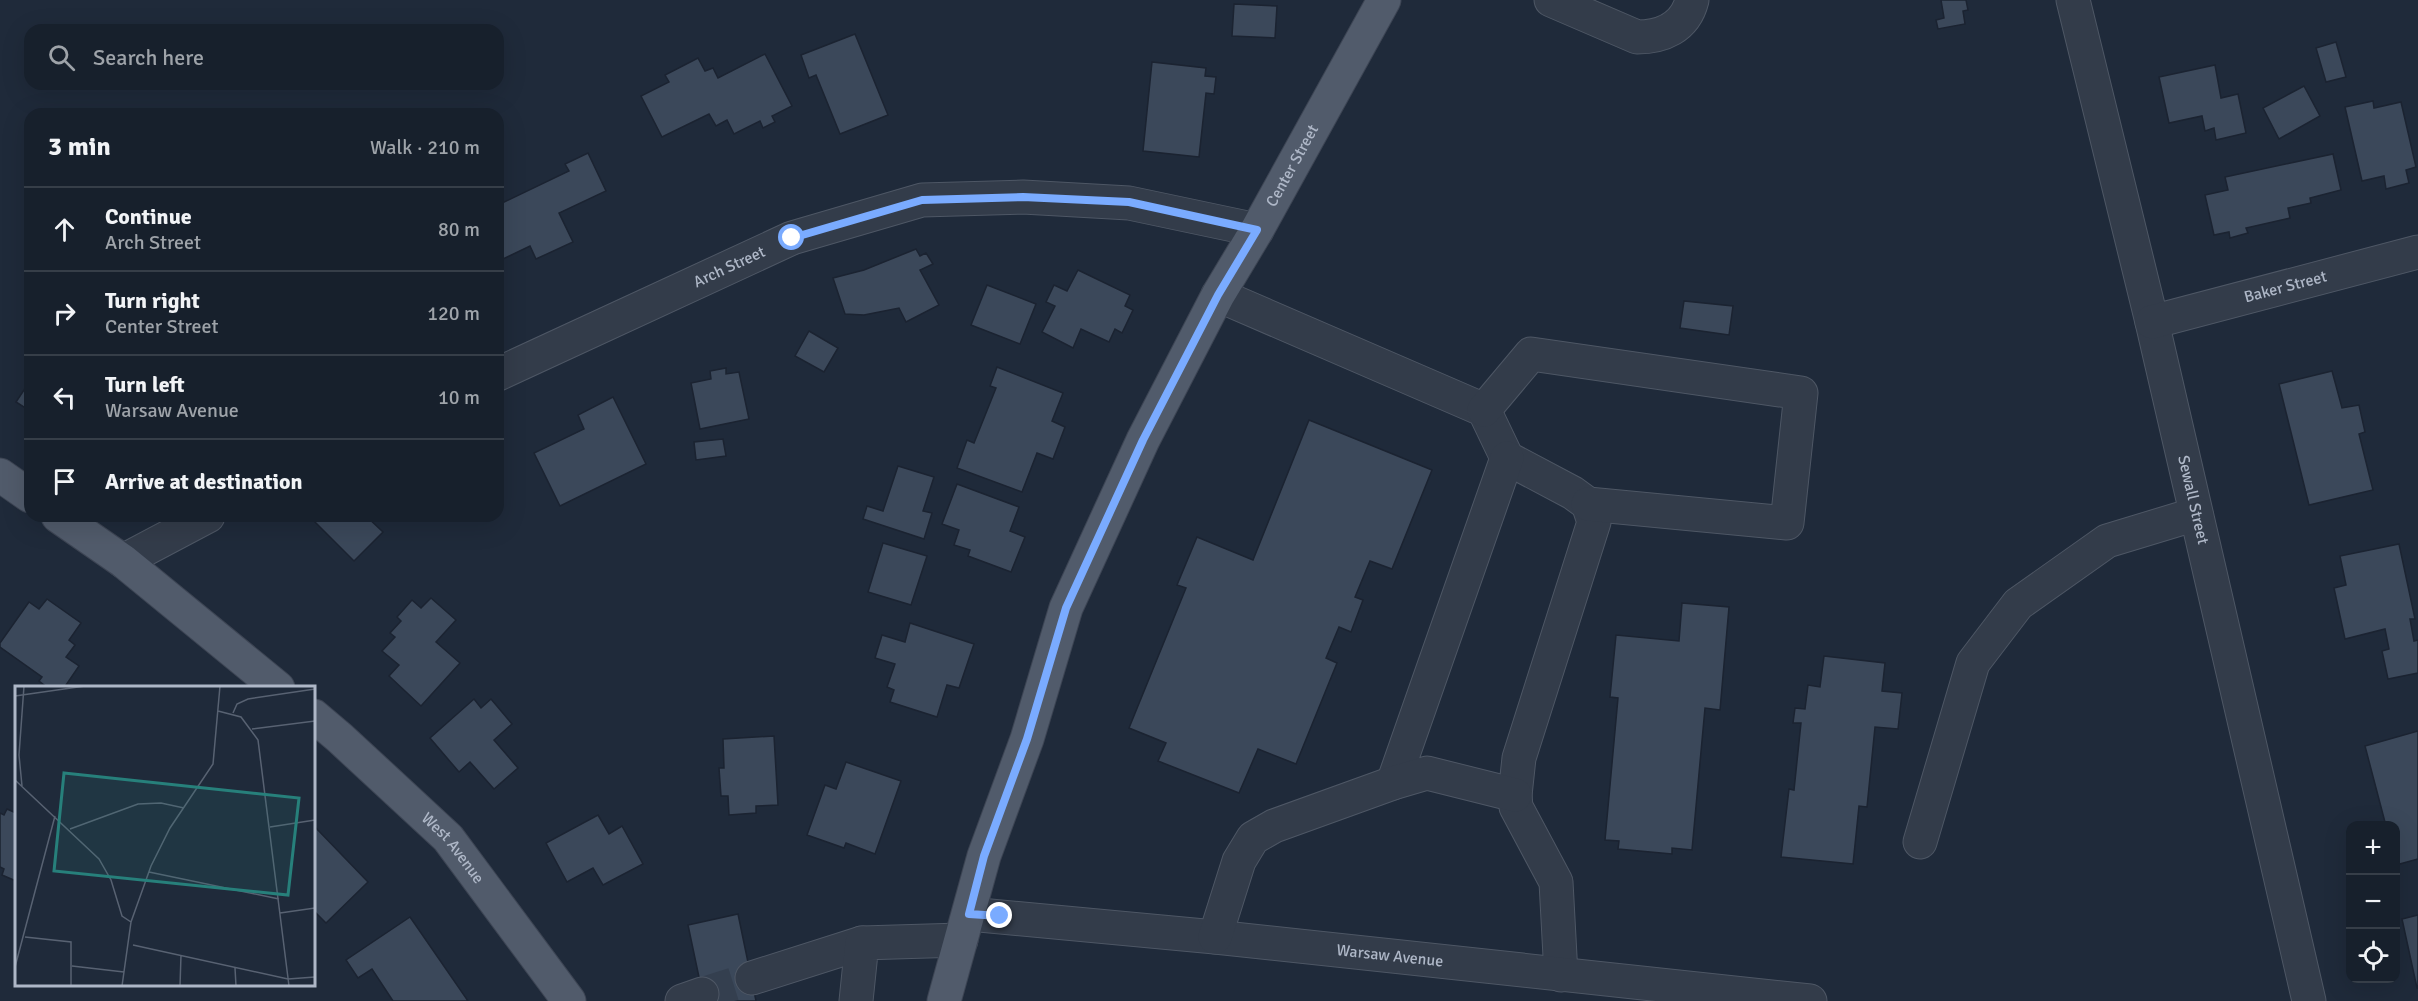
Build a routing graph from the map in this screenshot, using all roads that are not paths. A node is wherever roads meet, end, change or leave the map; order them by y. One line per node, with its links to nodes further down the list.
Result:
1 (1384, 0): 5 (main road, Center Street)
2 (1551, 0): 3 (street)
3 (1692, 0)
4 (2073, 0): 8 (street, Sewall Street)
5 (1257, 230): 7 (main road, Center Street); 9 (street, Arch Street)
6 (2418, 252): 8 (street, Baker Street)
7 (1218, 295): 10 (street); 24 (main road, Center Street)
8 (2152, 322): 15 (street, Sewall Street)
9 (504, 371)
10 (1484, 410): 11 (street); 14 (street)
11 (1507, 458): 14 (street); 21 (street)
12 (0, 476): 13 (main road)
13 (24, 492)
14 (1588, 504): 22 (street)
15 (2196, 514): 23 (street); 33 (street, Sewall Street)
16 (67, 522): 18 (main road)
17 (197, 522): 18 (street)
18 (123, 561): 19 (main road)
19 (277, 686)
20 (315, 717): 29 (main road, West Avenue)
21 (1393, 783): 22 (street); 25 (street)
22 (1515, 795): 27 (street)
23 (1920, 842)
24 (965, 927): 25 (street, Warsaw Avenue); 26 (street, Warsaw Avenue); 31 (main road, Center Street)
25 (1215, 937): 27 (street, Warsaw Avenue)
26 (862, 943): 28 (street, Warsaw Avenue); 30 (street)
27 (1561, 975): 32 (street, Warsaw Avenue)
28 (752, 978)
29 (569, 1001)
30 (856, 1001)
31 (944, 1001)
32 (1810, 1001)
33 (2309, 1001)

